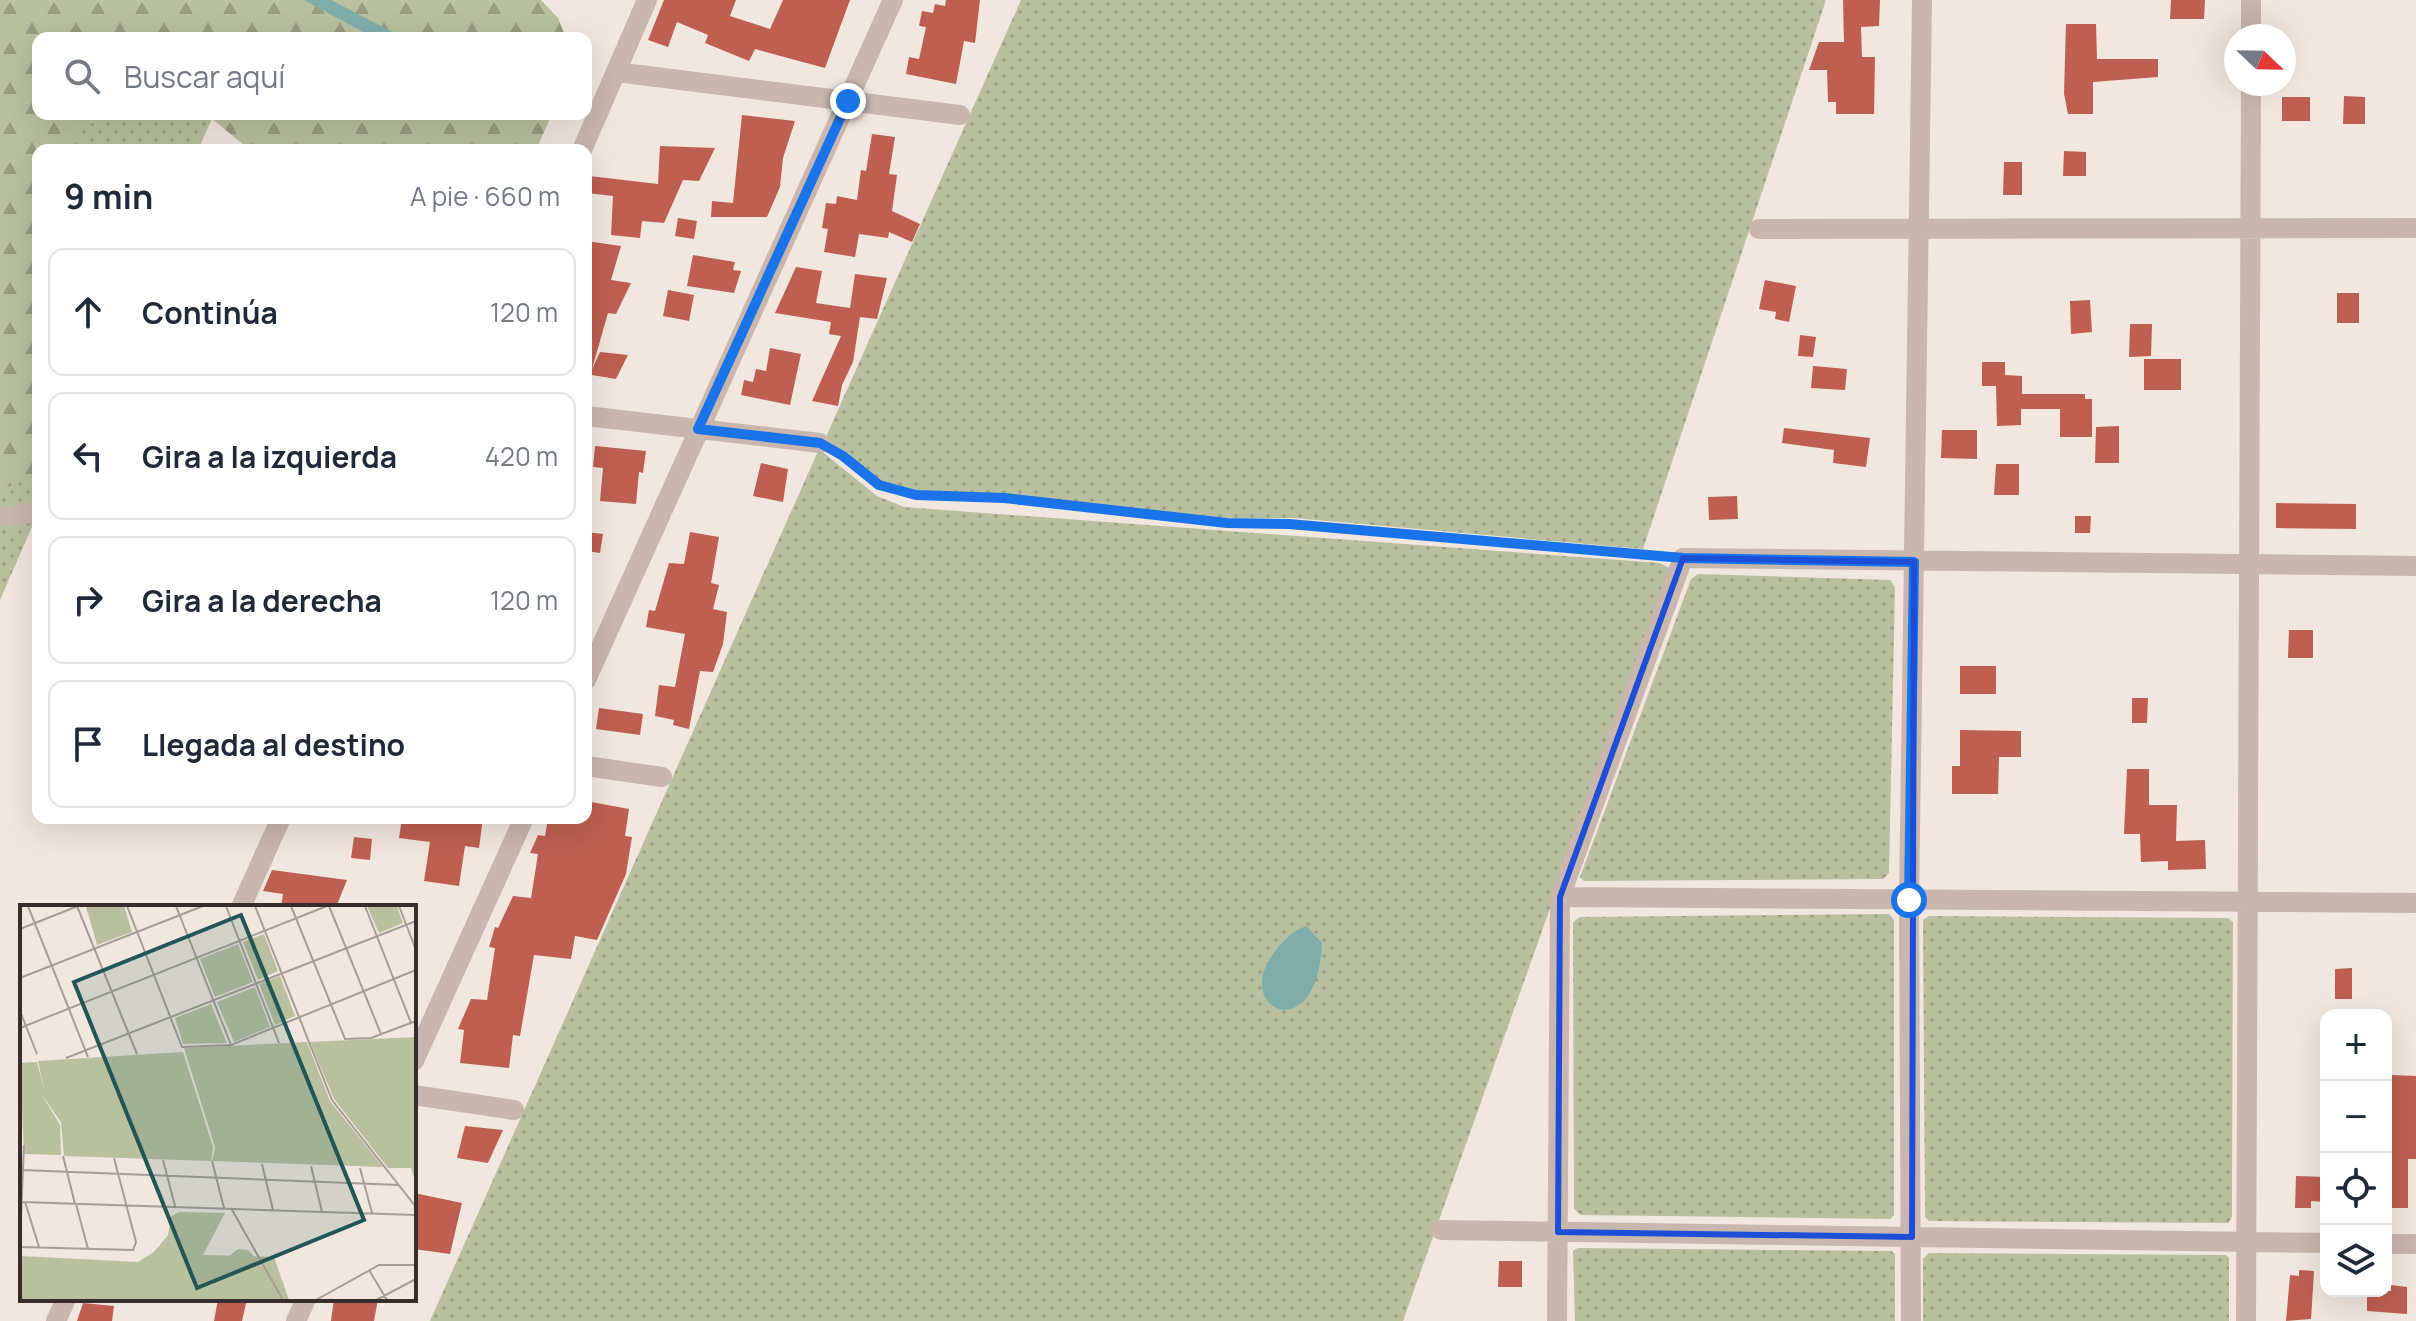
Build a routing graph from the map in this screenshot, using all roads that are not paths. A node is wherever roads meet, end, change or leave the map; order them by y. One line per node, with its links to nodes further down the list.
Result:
1 (647, 0): 6 (street)
2 (893, 0): 8 (street)
3 (1922, 0): 14 (street)
4 (2251, 0): 5 (street)
5 (2251, 24)
6 (616, 72): 8 (street); 10 (street)
7 (2251, 96): 11 (street)
8 (848, 101): 9 (street); 16 (street)
9 (960, 115)
10 (585, 144)
11 (2250, 228): 12 (street); 14 (street); 21 (street)
12 (2416, 228)
13 (1759, 229): 14 (street)
14 (1919, 229): 20 (street)
15 (592, 417): 16 (street)
16 (698, 429): 17 (street); 23 (street)
17 (820, 443)
18 (32, 513): 19 (street)
19 (0, 517)
20 (1914, 562): 21 (street); 28 (street); 29 (street)
21 (2249, 565): 22 (street); 30 (street)
22 (2416, 566)
23 (592, 667)
24 (592, 767): 25 (street)
25 (662, 777)
26 (278, 824): 32 (street)
27 (521, 824): 33 (street)
28 (1560, 897): 29 (street); 37 (street)
29 (1909, 900): 30 (street); 38 (street)
30 (2248, 902): 31 (street); 39 (street)
31 (2416, 903)
32 (242, 905)
33 (416, 1057)
34 (416, 1095): 35 (street)
35 (514, 1110)
36 (1441, 1230): 37 (street)
37 (1558, 1232): 38 (street); 47 (street)
38 (1912, 1237): 39 (street); 48 (street)
39 (2246, 1242): 40 (street); 49 (street)
40 (2320, 1243)
41 (2392, 1244): 42 (street)
42 (2416, 1244)
43 (65, 1301): 45 (street)
44 (305, 1301): 46 (street)
45 (56, 1321)
46 (296, 1321)
47 (1557, 1321)
48 (1911, 1321)
49 (2246, 1321)

